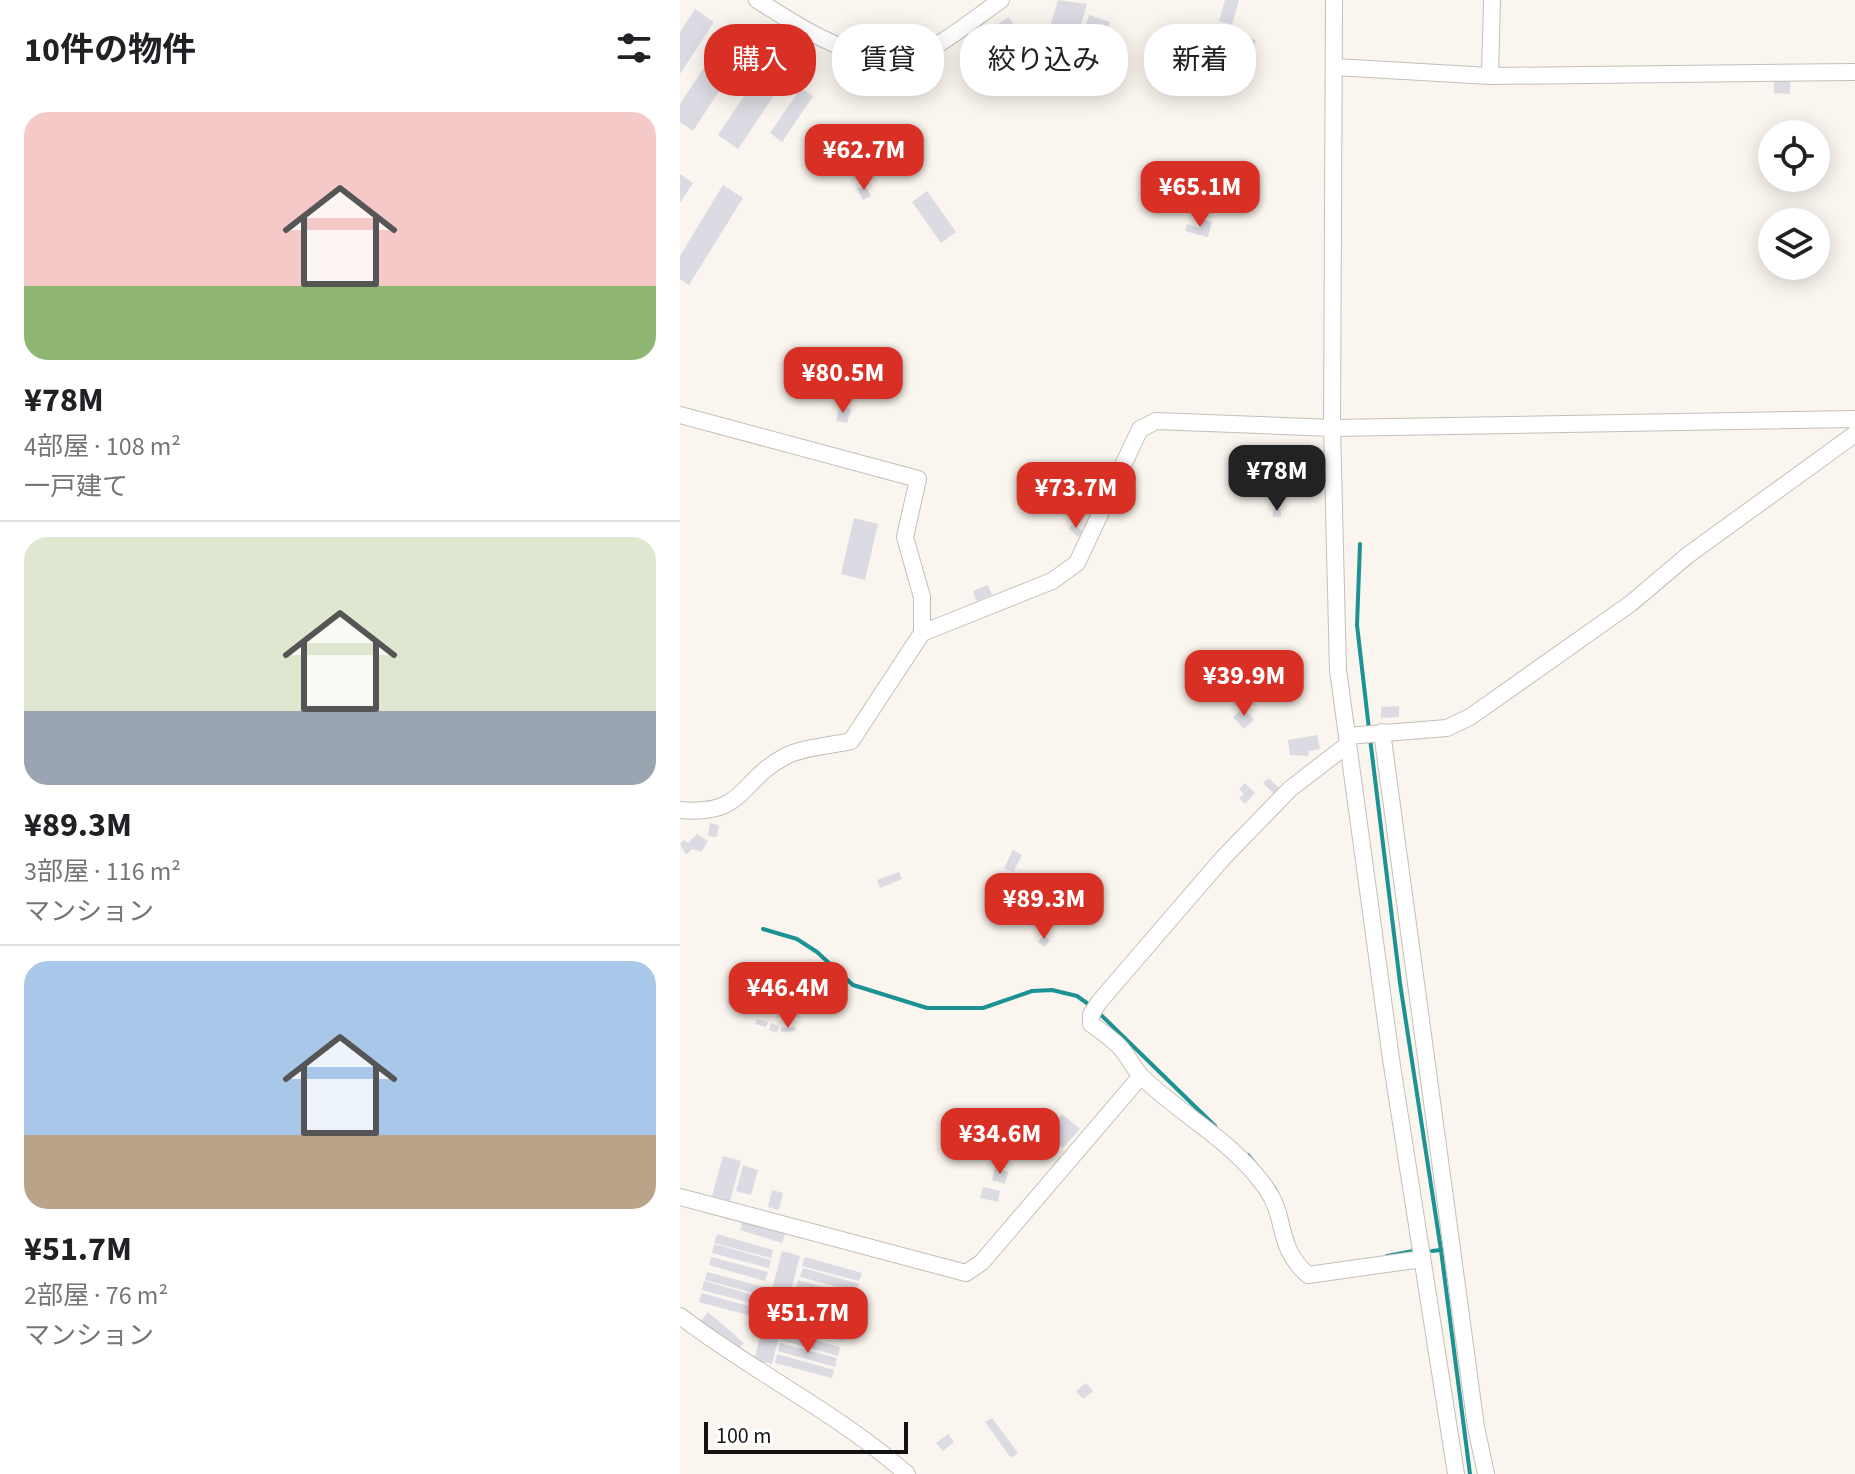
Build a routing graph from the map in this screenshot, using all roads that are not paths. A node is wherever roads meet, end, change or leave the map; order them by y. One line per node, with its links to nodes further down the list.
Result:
1 (757, 0): 2 (street)
2 (1001, 0)
3 (1334, 0): 5 (street)
4 (1492, 0): 7 (street)
5 (1335, 67): 7 (street); 10 (street)
6 (1855, 72): 7 (street)
7 (1490, 76)
8 (680, 415): 12 (street)
9 (1855, 419): 10 (street)
10 (1332, 428): 12 (street); 13 (street)
11 (1855, 434): 13 (street)
12 (922, 633): 14 (street)
13 (1361, 736): 15 (street); 17 (street); 21 (street)
14 (680, 810)
15 (1141, 1076): 16 (street); 17 (street)
16 (680, 1197)
17 (1422, 1259): 20 (street)
18 (680, 1316): 19 (street)
19 (907, 1474)
20 (1456, 1474)
21 (1486, 1474)

